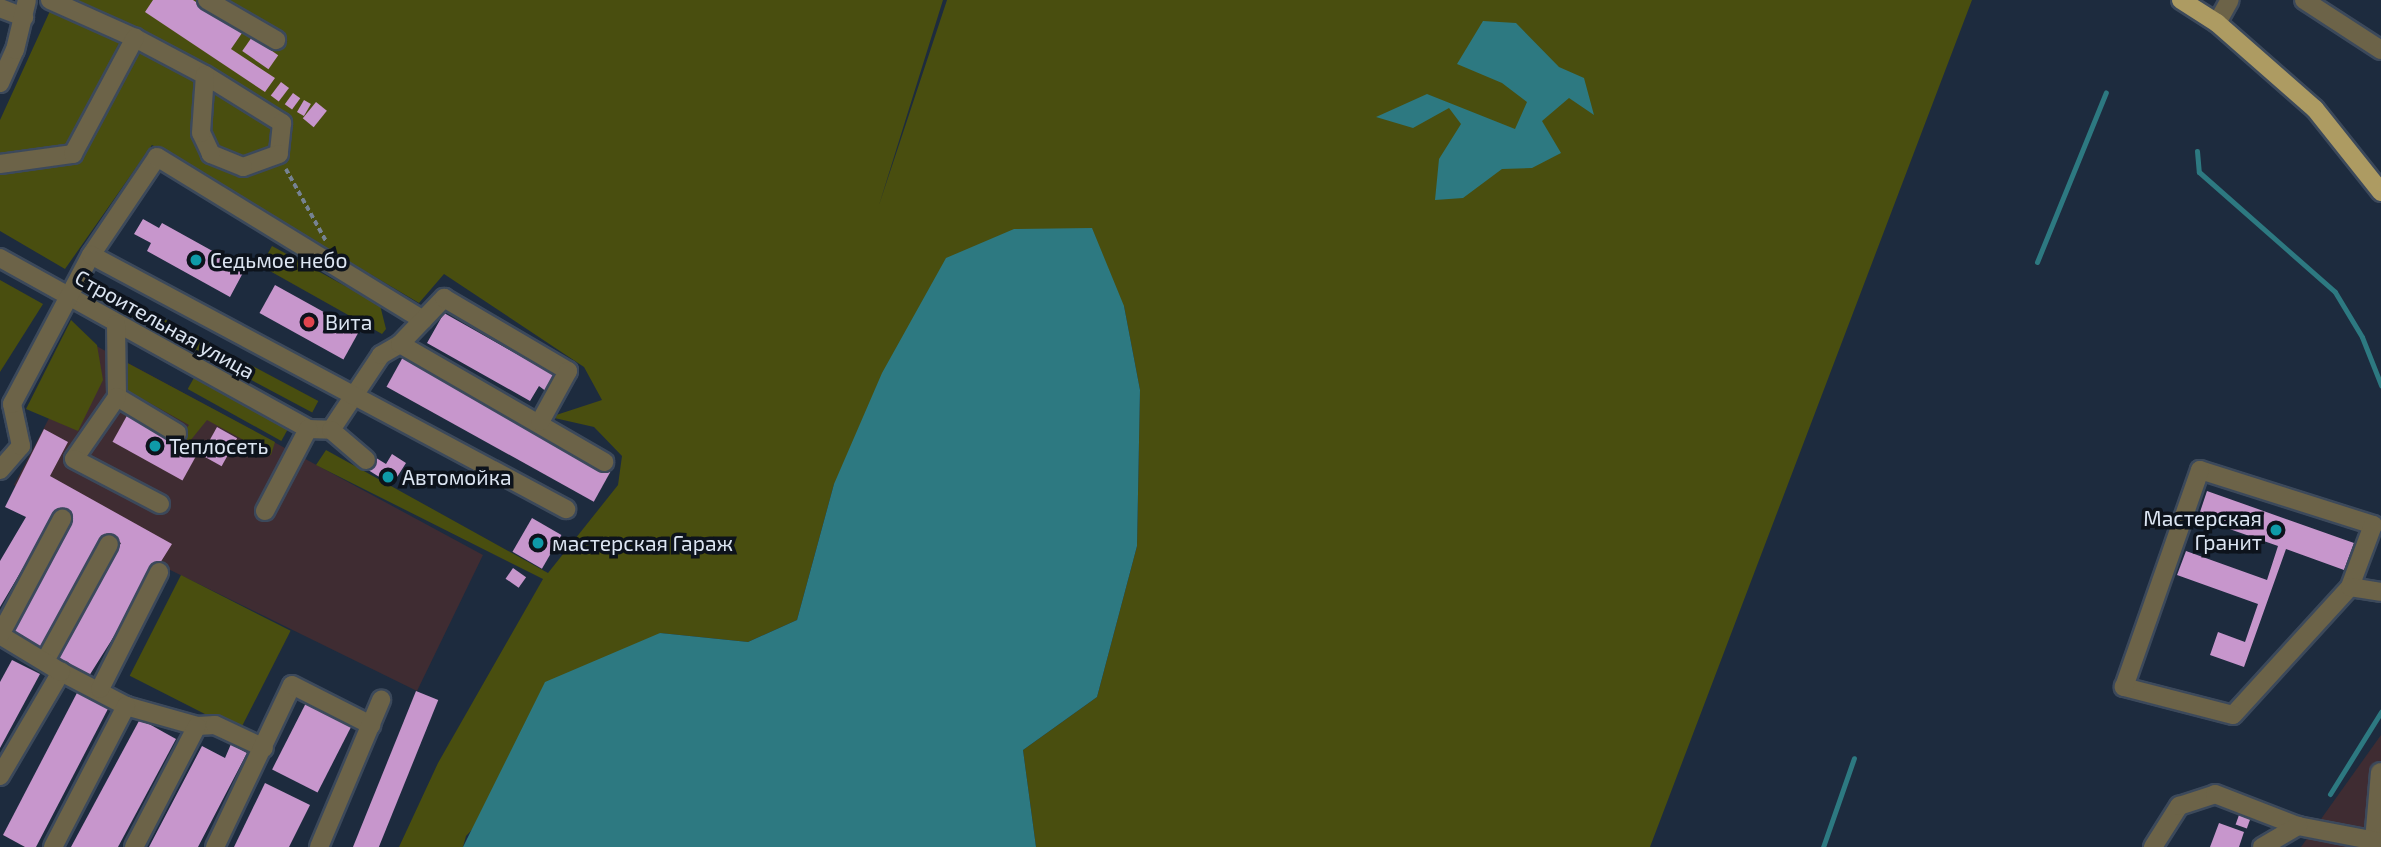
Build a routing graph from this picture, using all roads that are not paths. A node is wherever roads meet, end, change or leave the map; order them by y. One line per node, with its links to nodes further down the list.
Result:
1 (50, 0): 6 (street)
2 (207, 0): 11 (street)
3 (2181, 0): 9 (main road)
4 (2230, 0): 9 (street)
5 (2304, 0): 12 (street)
6 (75, 2): 10 (street)
7 (0, 8): 8 (street)
8 (25, 9): 14 (street)
9 (2217, 23): 16 (main road)
10 (135, 38): 13 (street); 15 (street)
11 (276, 40)
12 (2381, 50)
13 (205, 75): 13 (street)
14 (0, 83)
15 (0, 164)
16 (2379, 186)
17 (91, 255): 19 (street); 20 (street); 24 (street)
18 (0, 258): 19 (street, Строительная улица)
19 (69, 296): 21 (street, Строительная улица); 31 (street)
20 (422, 320): 22 (street); 25 (street)
21 (116, 324): 23 (street); 26 (street, Строительная улица)
22 (400, 344): 24 (street); 25 (street)
23 (117, 397): 28 (street); 32 (street)
24 (354, 397): 27 (street); 33 (street)
25 (540, 422): 30 (street)
26 (308, 429): 27 (street); 34 (street)
27 (331, 429): 29 (street)
28 (177, 433)
29 (366, 460)
30 (604, 462)
31 (0, 470)
32 (160, 504)
33 (566, 509)
34 (265, 511)
35 (62, 519): 40 (street)
36 (109, 544): 40 (street)
37 (159, 572): 42 (street)
38 (2350, 587): 38 (street); 39 (street)
39 (2381, 592)
40 (46, 661): 41 (street)
41 (61, 672): 42 (street); 49 (street)
42 (100, 689): 44 (street)
43 (381, 700): 45 (street)
44 (126, 706): 46 (street); 53 (street)
45 (371, 725): 47 (street); 56 (street)
46 (197, 726): 47 (street); 54 (street)
47 (264, 748): 55 (street)
48 (2380, 772): 51 (street)
49 (0, 776)
50 (2298, 826): 52 (street); 57 (street); 58 (street)
51 (2377, 841): 52 (street)
52 (2338, 842)
53 (53, 847)
54 (134, 847)
55 (215, 847)
56 (319, 847)
57 (2153, 847)
58 (2262, 847)

